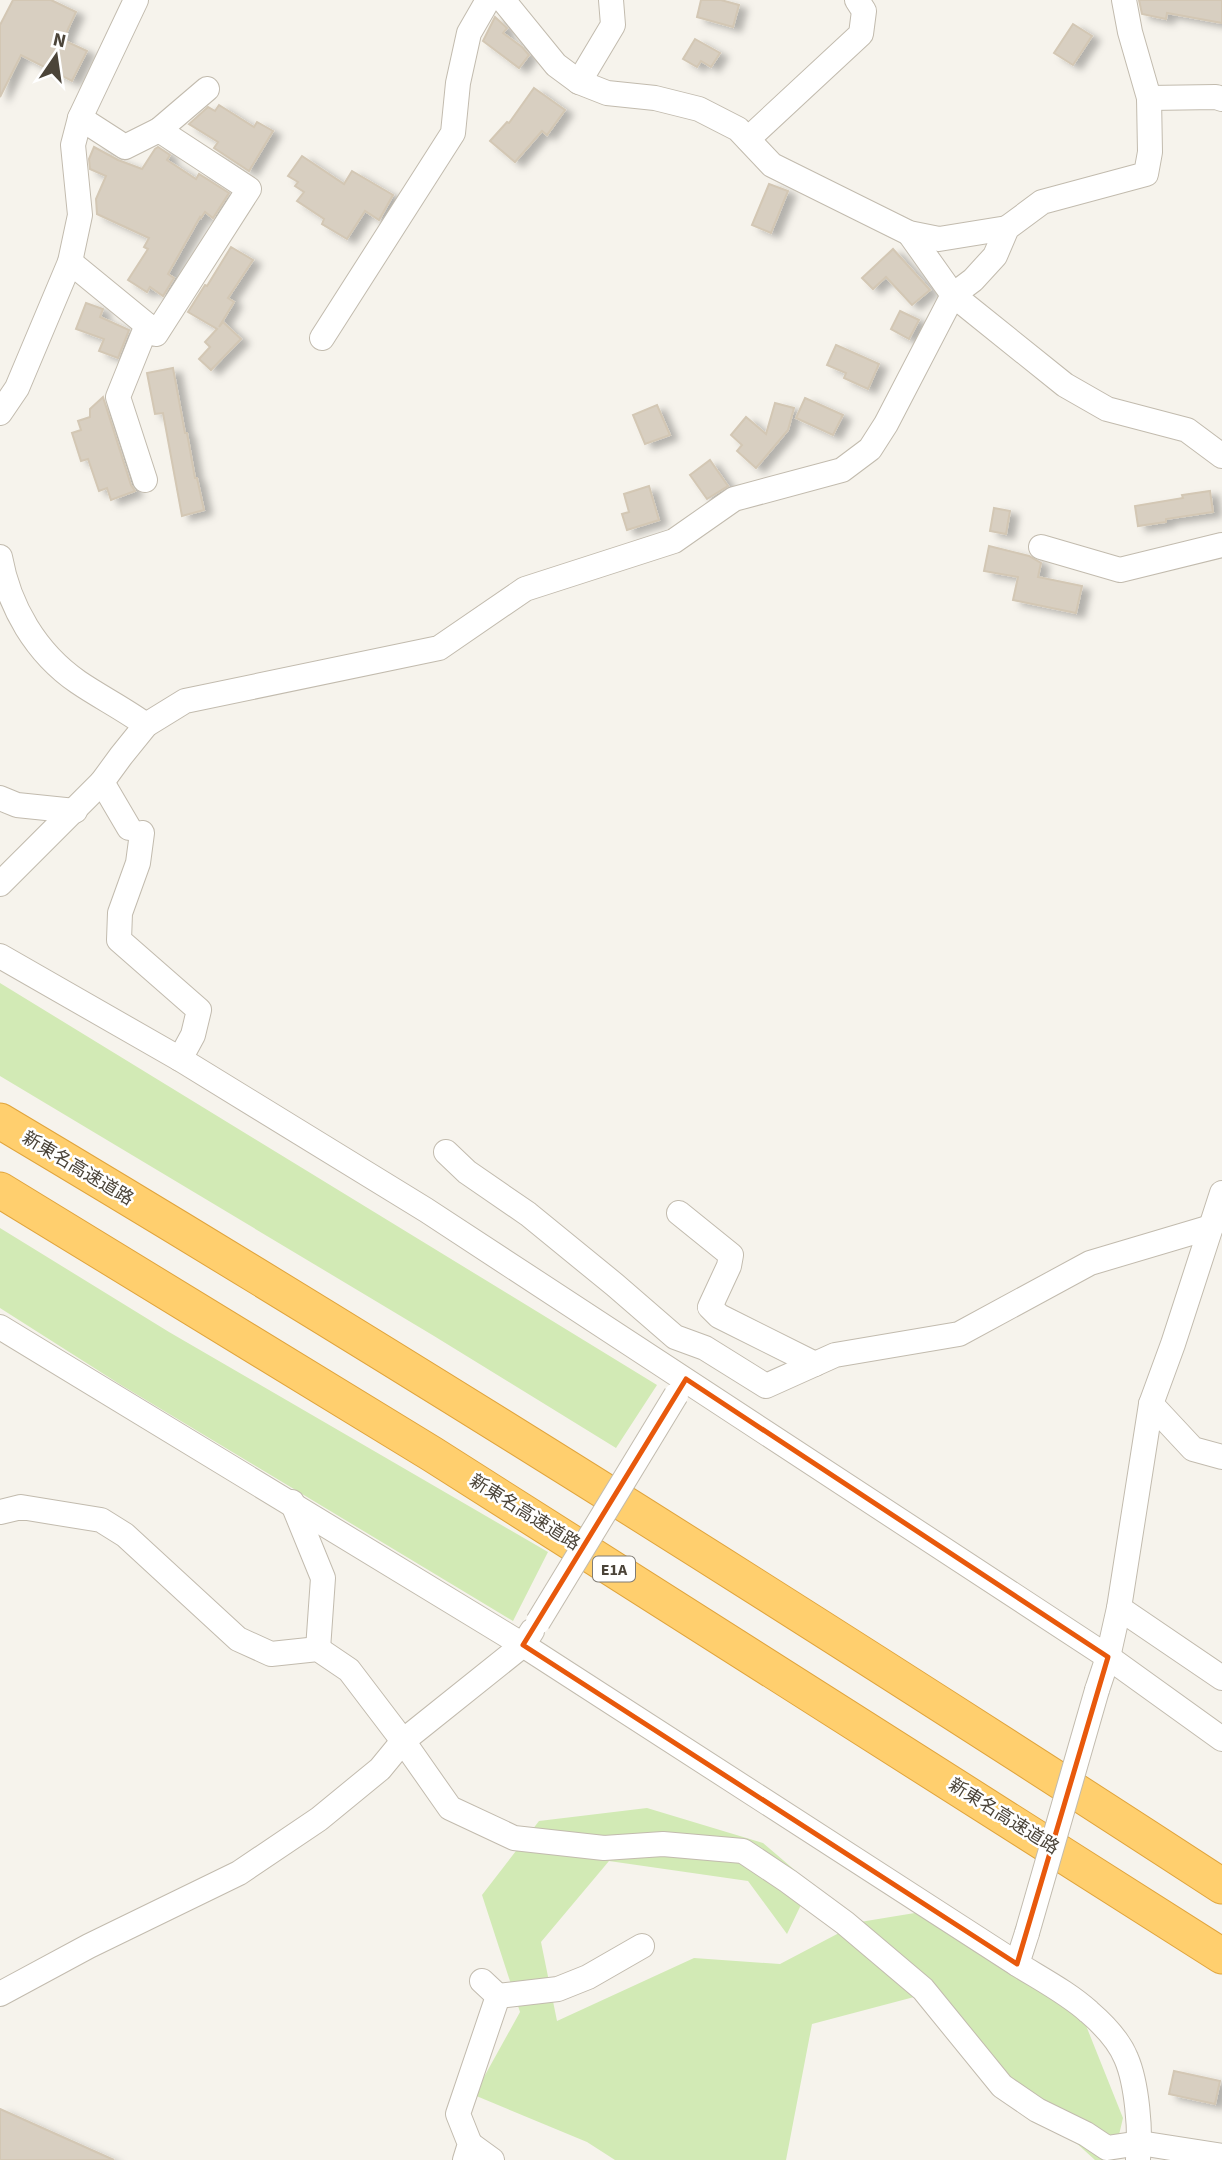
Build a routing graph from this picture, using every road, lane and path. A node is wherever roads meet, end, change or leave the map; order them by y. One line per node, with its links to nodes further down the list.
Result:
1 (136, 0): 11 (street)
2 (488, 0): 19 (street)
3 (503, 0): 7 (street)
4 (611, 0): 7 (street)
5 (857, 0): 13 (street)
6 (1124, 0): 9 (street)
7 (579, 82): 13 (street)
8 (207, 89): 12 (street)
9 (1149, 98): 10 (street); 14 (street)
10 (1222, 99)
11 (80, 118): 12 (street); 16 (street)
12 (159, 130): 18 (street)
13 (748, 139): 15 (street)
14 (1007, 228): 15 (street); 17 (street)
15 (909, 233): 17 (street)
16 (70, 262): 18 (street); 20 (street)
17 (953, 295): 21 (street); 26 (street)
18 (147, 325): 22 (street)
19 (322, 338)
20 (0, 413)
21 (1222, 456)
22 (145, 480)
23 (1222, 545): 24 (street)
24 (1041, 547)
25 (0, 557): 26 (street)
26 (146, 725): 27 (street)
27 (102, 782): 29 (street); 32 (street)
28 (0, 798): 29 (street)
29 (75, 811): 30 (street)
30 (0, 884)
31 (0, 956): 32 (street)
32 (180, 1059): 42 (street)
33 (0, 1121): 54 (highway, 新東名高速道路)
34 (446, 1152): 40 (street)
35 (0, 1190): 56 (highway, 新東名高速道路 / E1A)
36 (1222, 1194): 38 (street)
37 (679, 1213): 41 (street)
38 (1211, 1227): 41 (street); 43 (street)
39 (0, 1326): 45 (street)
40 (705, 1348): 41 (street); 42 (street)
41 (816, 1364)
42 (681, 1387): 48 (street, bridge); 50 (street)
43 (1151, 1404): 44 (street); 47 (street)
44 (1222, 1457)
45 (292, 1502): 48 (street); 49 (street)
46 (0, 1511): 49 (street)
47 (1119, 1608): 50 (street); 51 (street)
48 (523, 1644): 53 (street); 57 (street)
49 (318, 1649): 53 (street)
50 (1108, 1657): 52 (street); 57 (street, bridge)
51 (1222, 1678)
52 (1222, 1739)
53 (403, 1741): 58 (street); 59 (street)
54 (1222, 1886)
55 (642, 1946): 60 (street)
56 (1222, 1956)
57 (1017, 1964): 59 (street)
58 (0, 1994)
59 (1139, 2152): 61 (street)
60 (471, 2155): 62 (street)
61 (1222, 2156)
62 (492, 2160)

